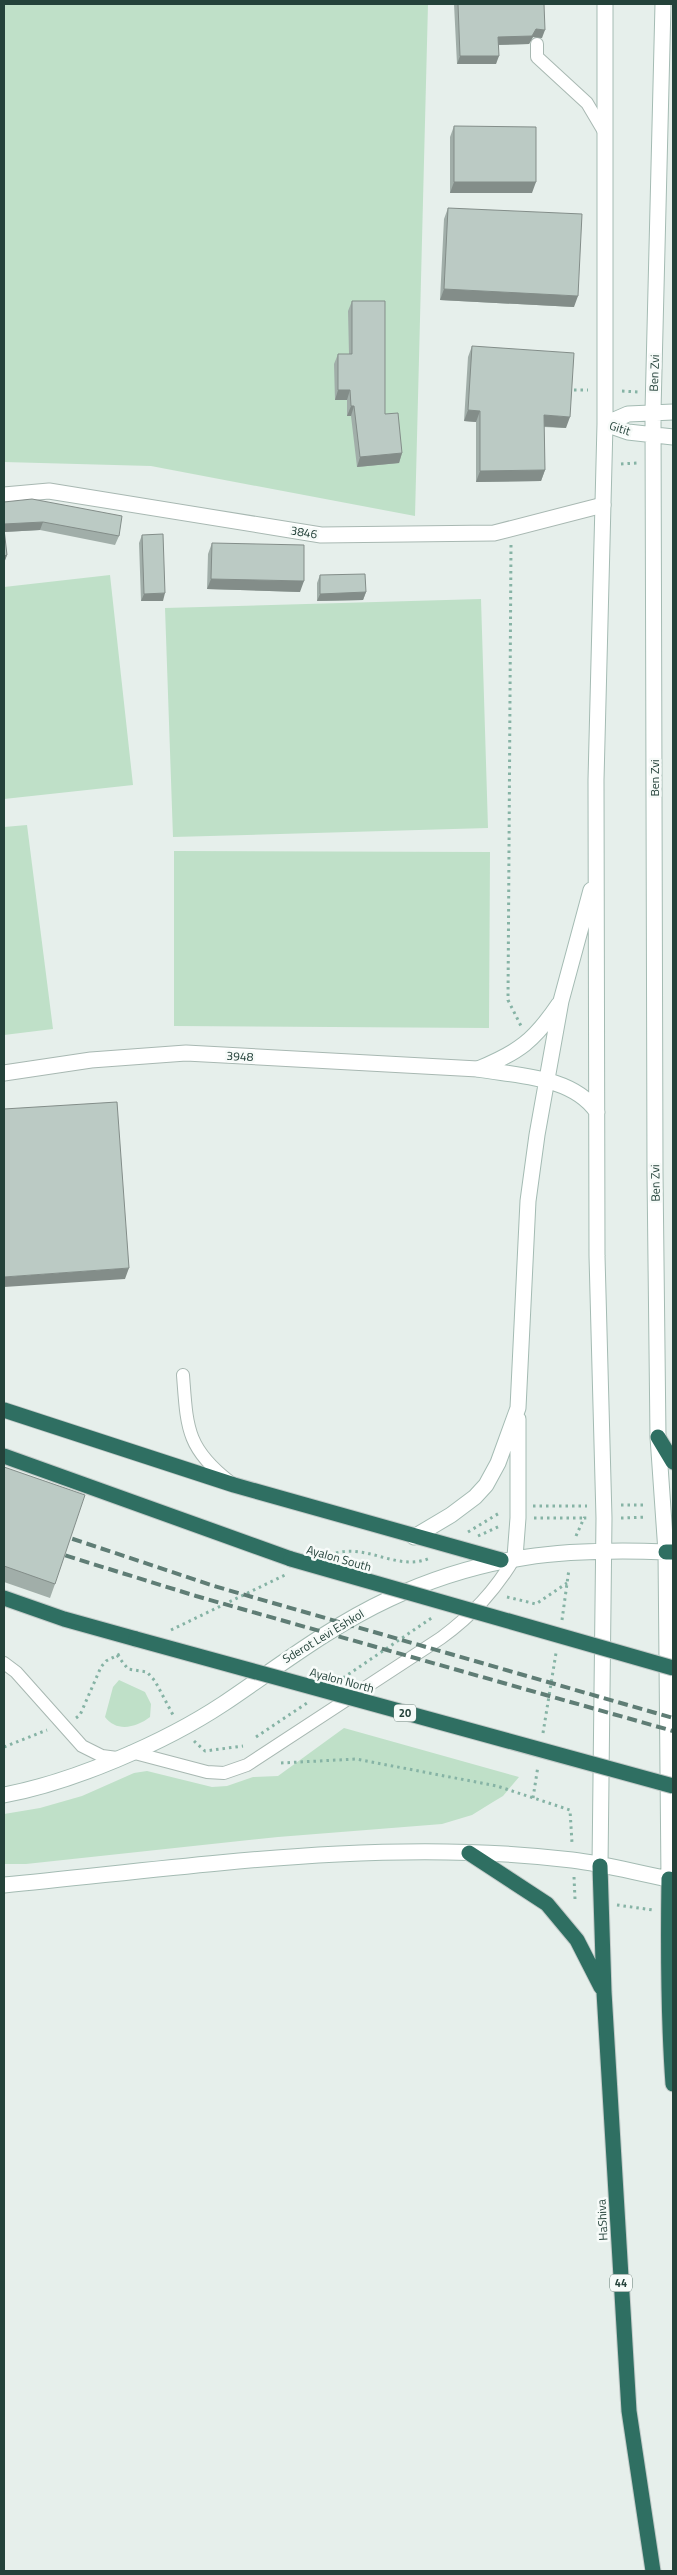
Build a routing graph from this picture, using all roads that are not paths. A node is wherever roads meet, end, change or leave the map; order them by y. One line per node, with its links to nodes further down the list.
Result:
1 (604, 4): 4 (main road)
2 (663, 4): 5 (main road, Ben Zvi)
3 (537, 44): 4 (lane)
4 (603, 130): 7 (main road)
5 (652, 411): 6 (main road, Gitit); 7 (main road, Gitit); 8 (main road, Ben Zvi)
6 (673, 412)
7 (605, 424): 8 (main road, Gitit); 11 (main road)
8 (654, 434): 9 (main road, Gitit); 21 (main road, Ben Zvi)
9 (673, 437)
10 (4, 495): 11 (main road, 3846)
11 (603, 504): 12 (main road)
12 (596, 872): 13 (main road); 17 (main road)
13 (561, 1001): 14 (main road); 16 (main road)
14 (478, 1069): 15 (main road, 3948); 16 (main road, 3948)
15 (4, 1073)
16 (547, 1081): 17 (main road, 3948); 19 (main road)
17 (596, 1112): 26 (main road)
18 (183, 1375): 24 (lane)
19 (518, 1408): 25 (main road); 28 (main road)
20 (4, 1410): 24 (highway)
21 (658, 1437): 23 (highway); 27 (main road, Ben Zvi)
22 (4, 1456): 31 (highway, Ayalon South, bridge)
23 (673, 1462)
24 (234, 1485): 25 (highway)
25 (414, 1537): 28 (highway)
26 (603, 1549): 27 (main road, Sderot Levi Eshkol); 28 (main road, Sderot Levi Eshkol); 37 (main road, 44)
27 (670, 1552): 38 (main road, Ben Zvi)
28 (508, 1559): 32 (main road, Sderot Levi Eshkol); 32 (lane)
29 (4, 1598): 34 (highway, Ayalon North / 20, bridge)
30 (4, 1663): 33 (lane)
31 (673, 1668)
32 (131, 1752): 33 (main road, Sderot Levi Eshkol)
33 (116, 1758): 35 (main road, Sderot Levi Eshkol)
34 (673, 1786)
35 (4, 1795)
36 (468, 1853): 37 (main road); 39 (main road); 40 (highway)
37 (600, 1866): 38 (main road); 40 (highway, HaShiva / 44)
38 (671, 1879): 41 (highway)
39 (4, 1885)
40 (604, 1992): 43 (highway, HaShiva / 44)
41 (671, 2028): 42 (highway)
42 (673, 2084)
43 (653, 2571)

